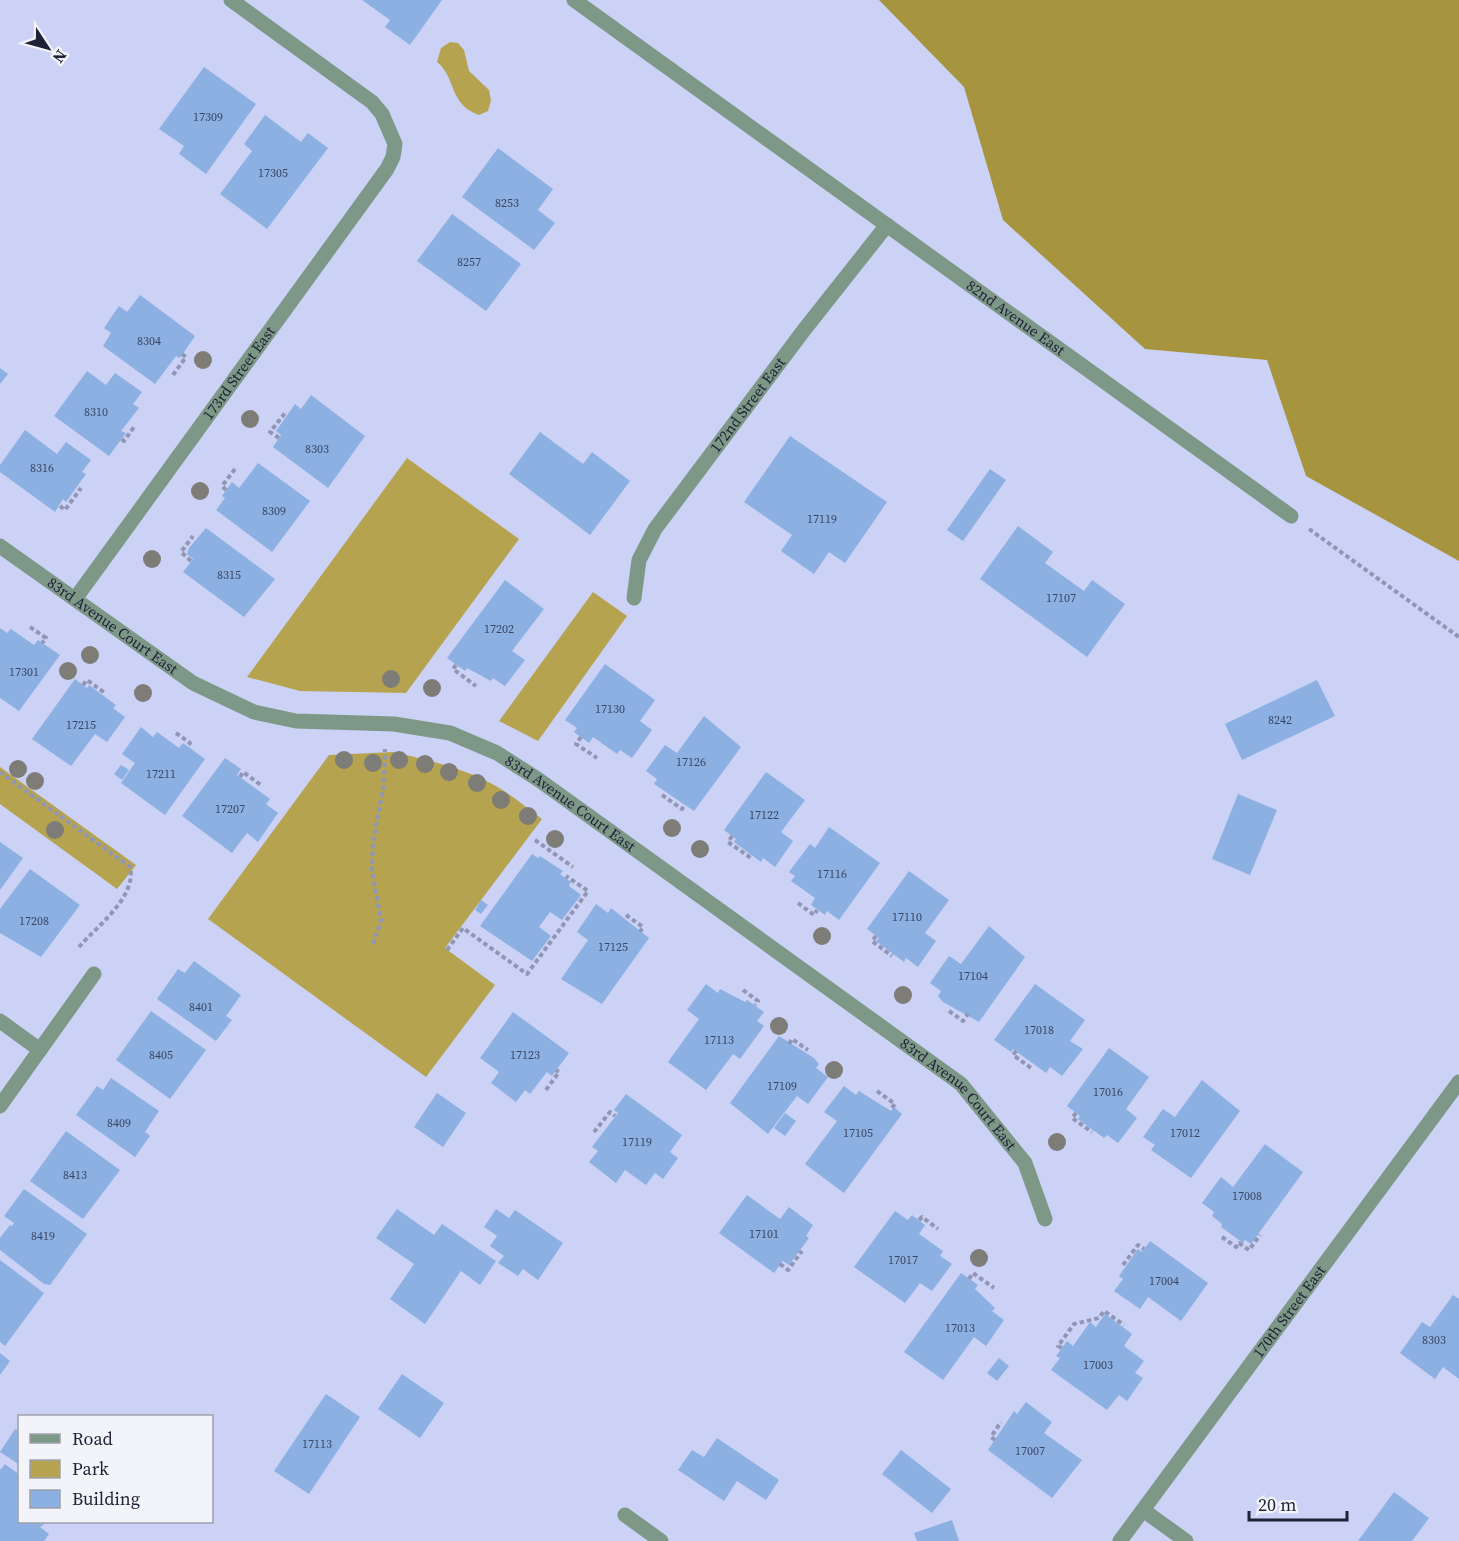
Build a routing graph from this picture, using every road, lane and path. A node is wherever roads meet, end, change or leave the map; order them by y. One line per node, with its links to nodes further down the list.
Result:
1 (231, 0): 19 (street, 173rd Street East)
2 (574, 0): 3 (street, 82nd Avenue East)
3 (887, 225): 14 (street, 82nd Avenue East); 18 (street, 172nd Street East)
4 (182, 354): 5 (path)
5 (173, 375)
6 (285, 413): 8 (path)
7 (134, 427): 9 (path)
8 (279, 438)
9 (122, 439)
10 (235, 469): 12 (path)
11 (81, 488): 13 (path)
12 (226, 490)
13 (60, 506)
14 (1291, 516): 21 (path)
15 (193, 536): 17 (path)
16 (0, 546): 19 (street, 83rd Avenue Court East)
17 (191, 561)
18 (634, 598)
19 (75, 599): 72 (street, 83rd Avenue Court East)
20 (30, 627): 22 (path)
21 (1459, 637)
22 (42, 643)
23 (456, 665): 25 (path)
24 (83, 685): 26 (path)
25 (476, 686)
26 (105, 693)
27 (176, 733): 29 (path)
28 (581, 737): 31 (path)
29 (187, 746)
30 (385, 749): 47 (path)
31 (597, 758)
32 (0, 772): 48 (path)
33 (240, 777): 34 (path)
34 (261, 785)
35 (663, 795): 36 (path)
36 (685, 804)
37 (732, 836): 39 (path)
38 (535, 840): 40 (path)
39 (751, 858)
40 (573, 867)
41 (566, 876): 49 (path)
42 (798, 903): 43 (path)
43 (817, 910)
44 (626, 915): 45 (path)
45 (640, 932)
46 (876, 936): 50 (path)
47 (373, 944)
48 (79, 947)
49 (447, 950)
50 (892, 956)
51 (94, 974): 58 (street)
52 (742, 990): 53 (path)
53 (755, 1005)
54 (949, 1011): 55 (path)
55 (968, 1014)
56 (0, 1021): 58 (street)
57 (789, 1044): 59 (path)
58 (40, 1050): 66 (street)
59 (808, 1050)
60 (1016, 1051): 61 (path)
61 (1030, 1068)
62 (556, 1070): 64 (path)
63 (1459, 1082): 87 (street, 170th Street East)
64 (546, 1090)
65 (877, 1091): 67 (path)
66 (0, 1106)
67 (890, 1110)
68 (1076, 1113): 71 (path)
69 (615, 1116): 70 (path)
70 (594, 1132)
71 (1092, 1132)
72 (1045, 1218)
73 (918, 1220): 74 (path)
74 (938, 1229)
75 (1260, 1235): 76 (path)
76 (1222, 1237)
77 (1144, 1249): 80 (path)
78 (802, 1251): 79 (path)
79 (780, 1264)
80 (1123, 1265)
81 (969, 1279): 82 (path)
82 (994, 1288)
83 (1124, 1325): 84 (path)
84 (1062, 1348)
85 (1001, 1422): 86 (path)
86 (994, 1440)
87 (1143, 1510): 90 (street, 170th Street East); 91 (street)
88 (625, 1515): 89 (street)
89 (661, 1541)
90 (1120, 1541)
91 (1186, 1541)

